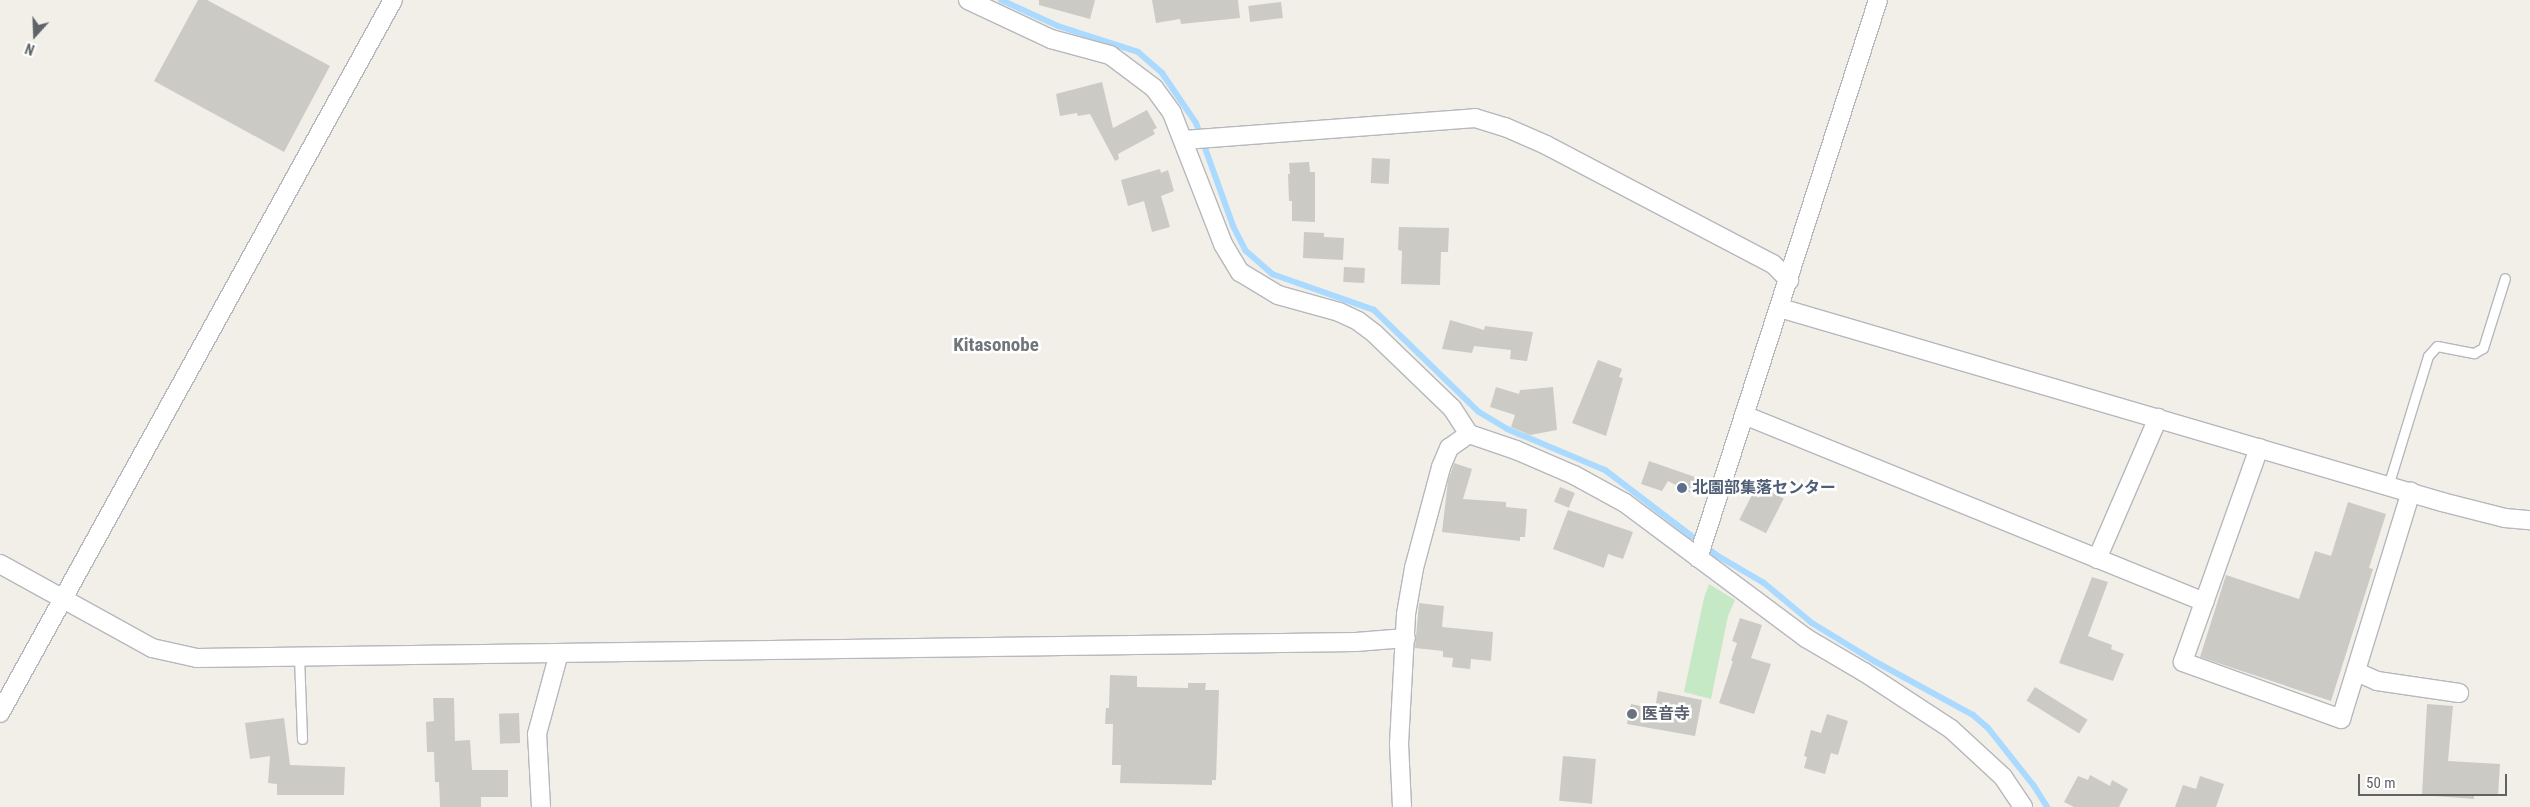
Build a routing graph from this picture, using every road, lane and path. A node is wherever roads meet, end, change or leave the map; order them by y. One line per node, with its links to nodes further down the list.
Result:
1 (393, 0): 18 (street)
2 (968, 0): 4 (street)
3 (1878, 0): 6 (street)
4 (1184, 140): 6 (street); 10 (street)
5 (2505, 278): 12 (lane)
6 (1789, 280): 7 (street)
7 (1780, 308): 8 (street); 9 (street)
8 (1744, 415): 15 (street); 16 (street)
9 (2158, 418): 11 (street); 16 (street)
10 (1469, 434): 15 (street); 20 (street)
11 (2259, 448): 12 (street); 19 (street)
12 (2388, 486): 13 (street)
13 (2411, 492): 14 (street); 23 (street)
14 (2530, 520)
15 (1698, 558): 29 (street)
16 (2097, 559): 19 (street)
17 (0, 564): 18 (street)
18 (63, 598): 22 (street); 25 (street)
19 (2205, 602): 23 (street)
20 (1406, 638): 21 (street); 28 (street)
21 (559, 653): 22 (street); 27 (street)
22 (299, 656): 26 (lane)
23 (2357, 672): 24 (street)
24 (2459, 693)
25 (0, 713)
26 (302, 739)
27 (541, 807)
28 (1402, 807)
29 (2023, 807)

